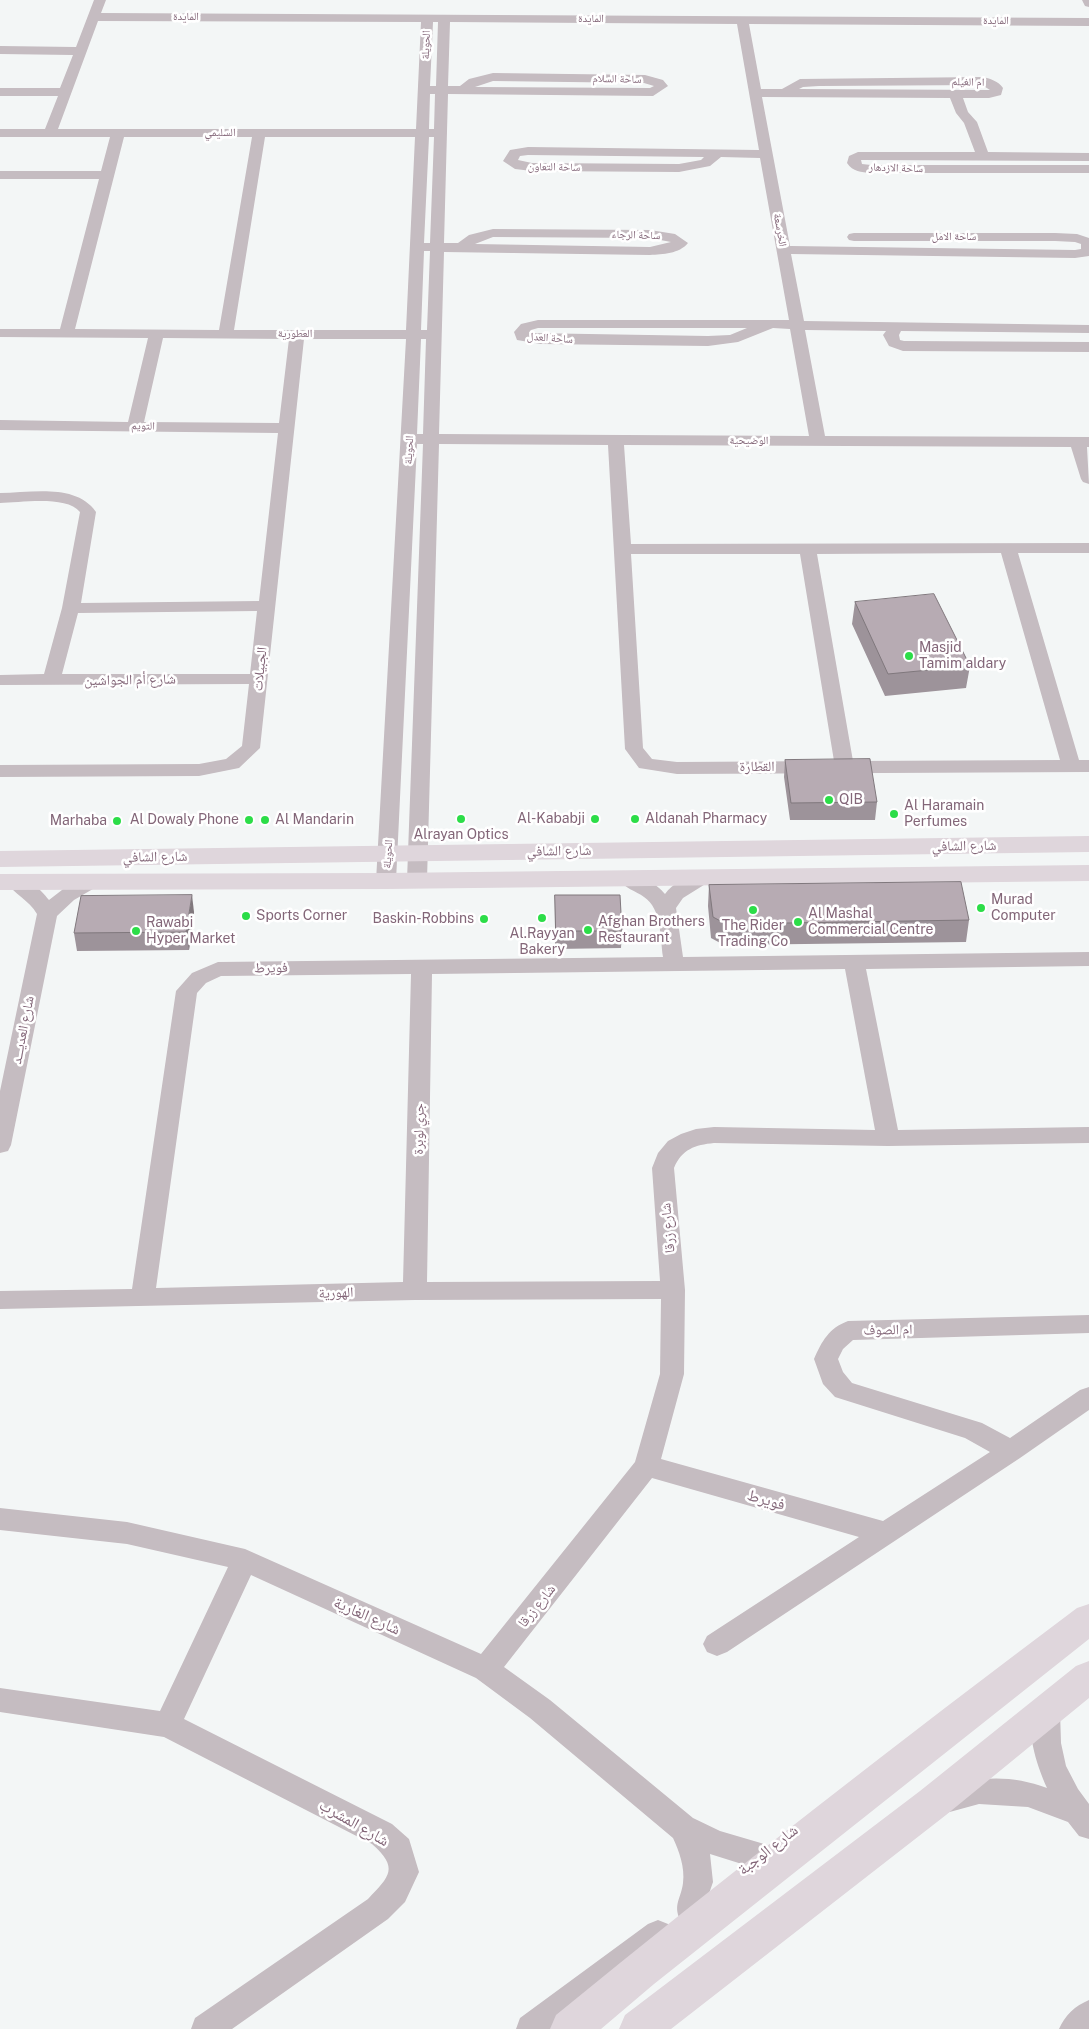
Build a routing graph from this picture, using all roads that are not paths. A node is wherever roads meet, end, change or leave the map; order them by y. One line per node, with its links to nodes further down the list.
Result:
1 (100, 0): 2 (street)
2 (93, 17): 4 (street, المايدة); 8 (street)
3 (444, 18): 4 (street, المايدة); 5 (street, المايدة); 10 (street, الحويلة)
4 (427, 19): 9 (street, الحويلة)
5 (742, 20): 6 (street, المايدة); 14 (street, الخرسعة)
6 (1089, 22)
7 (0, 50): 8 (street)
8 (80, 51): 13 (street)
9 (424, 90): 10 (street, ساحة السلام); 22 (street, الحويلة)
10 (442, 90): 11 (street, ساحة السلام); 21 (street, الحويلة)
11 (463, 90): 11 (street, ساحة السلام)
12 (0, 92): 13 (street)
13 (65, 92): 18 (street)
14 (755, 93): 15 (street, ام الغيلم); 24 (street, الخرسعة)
15 (784, 93): 16 (street, ام الغيلم); 16 (street, ام الغيلم)
16 (956, 94): 25 (street)
17 (0, 133): 18 (street, السليمي)
18 (50, 133): 19 (street, السليمي)
19 (118, 133): 20 (street, السليمي); 29 (street)
20 (259, 133): 22 (street, السليمي); 42 (street)
21 (440, 133): 22 (street, السليمي); 30 (street, الحويلة)
22 (422, 134): 32 (street, الحويلة)
23 (717, 154): 23 (street, ساحة التعاون); 24 (street, ساحة التعاون)
24 (766, 154): 34 (street, الخرسعة)
25 (984, 156): 26 (street, ساحة الازدهار); 27 (street, ساحة الازدهار)
26 (1089, 157)
27 (1089, 169)
28 (0, 175): 29 (street)
29 (107, 175): 40 (street)
30 (438, 247): 31 (street, ساحة الرجاء); 32 (street, ساحة الرجاء); 44 (street, الحويلة)
31 (462, 247): 31 (street, ساحة الرجاء)
32 (418, 248): 45 (street, الحويلة)
33 (1089, 248): 34 (street, ساحة الامل)
34 (784, 250): 36 (street, الخرسعة)
35 (772, 323): 35 (street, ساحة العدل); 36 (street, ساحة العدل)
36 (797, 325): 37 (street, ساحة العدل); 53 (street, الخرسعة)
37 (896, 326): 38 (street, ساحة العدل); 46 (street)
38 (1089, 329)
39 (0, 333): 40 (street, العطورية)
40 (66, 334): 41 (street, العطورية)
41 (156, 334): 42 (street, العطورية); 48 (street)
42 (226, 334): 43 (street, العطورية)
43 (297, 334): 45 (street, العطورية); 49 (street, الجبيلات)
44 (434, 334): 45 (street, العطورية); 51 (street, الحويلة)
45 (414, 335): 50 (street, الحويلة)
46 (1089, 347)
47 (0, 426): 48 (street, التويم)
48 (135, 426): 49 (street, التويم)
49 (286, 428): 61 (street, الجبيلات)
50 (409, 438): 51 (street, الوضيحية); 63 (street, الحويلة)
51 (430, 439): 52 (street, الوضيحية); 64 (street, الحويلة)
52 (616, 440): 53 (street, الوضيحية); 59 (street, القطارة)
53 (818, 441): 54 (street, الوضيحية)
54 (1083, 442): 55 (street)
55 (1089, 480)
56 (2, 503): 62 (street)
57 (1008, 548): 58 (street); 60 (street); 68 (street)
58 (1089, 548)
59 (623, 549): 60 (street); 69 (street, القطارة)
60 (808, 549): 69 (street)
61 (267, 606): 62 (street); 65 (street, الجبيلات)
62 (71, 608): 67 (street)
63 (399, 636): 64 (street); 73 (street, الحويلة)
64 (424, 636): 72 (street, الحويلة)
65 (260, 679): 67 (street, شارع أم الجواشين); 70 (street, الجبيلات)
66 (0, 680): 67 (street, شارع أم الجواشين)
67 (51, 681)
68 (1080, 766): 69 (street, القطارة)
69 (844, 767)
70 (0, 771)
71 (1089, 844): 72 (main road, شارع الشافي)
72 (418, 853): 73 (main road, شارع الشافي); 78 (street, الحويلة)
73 (388, 854): 74 (main road, شارع الشافي); 80 (street, الحويلة)
74 (0, 859)
75 (1089, 873): 77 (main road, شارع الشافي)
76 (628, 878): 77 (main road, شارع الشافي); 78 (main road, شارع الشافي); 82 (street)
77 (700, 878): 82 (street)
78 (417, 880): 80 (main road, شارع الشافي)
79 (91, 881): 80 (main road, شارع الشافي); 81 (main road, شارع الشافي); 83 (street)
80 (386, 881)
81 (8, 882): 83 (street)
82 (666, 908): 86 (street)
83 (47, 914): 90 (street, شارع العديـــد)
84 (1089, 959): 85 (street, فويرط)
85 (854, 962): 86 (street, فويرط); 89 (street)
86 (674, 964): 87 (street, فويرط)
87 (422, 967): 92 (street, جري لوبرة); 93 (street, فويرط)
88 (1089, 1135): 89 (street, شارع زرقا)
89 (888, 1138): 91 (street, شارع زرقا)
90 (0, 1145)
91 (673, 1290): 92 (street, الهورية); 98 (street, شارع زرقا)
92 (415, 1291): 93 (street, الهورية)
93 (143, 1298): 94 (street, الهورية)
94 (0, 1300)
95 (1089, 1324): 97 (street, ام الصوف)
96 (1089, 1397): 97 (street)
97 (1011, 1451): 100 (street)
98 (647, 1466): 100 (street, فويرط); 104 (street, شارع زرقا)
99 (0, 1519): 101 (street, شارع الغارية)
100 (885, 1533): 103 (street)
101 (245, 1560): 104 (street, شارع الغارية); 109 (street)
102 (1089, 1620): 106 (main road, شارع الوجبة)
103 (717, 1644)
104 (486, 1670): 112 (street, شارع الغارية)
105 (1089, 1677): 108 (main road)
106 (1010, 1679): 113 (street, شارع الوجبة); 118 (main road, شارع الوجبة)
107 (0, 1700): 109 (street, شارع المشرب)
108 (1046, 1711): 110 (main road); 111 (street)
109 (168, 1725): 116 (street, شارع المشرب)
110 (933, 1803): 111 (street); 119 (main road)
111 (1083, 1819)
112 (683, 1828): 113 (street, شارع الغارية); 114 (street, شارع الغارية)
113 (761, 1856): 114 (street, شارع الوجبة)
114 (690, 1910): 117 (street, شارع الوجبة)
115 (1089, 2015): 120 (street)
116 (206, 2029)
117 (531, 2029)
118 (570, 2029)
119 (639, 2029)
120 (1074, 2029)

